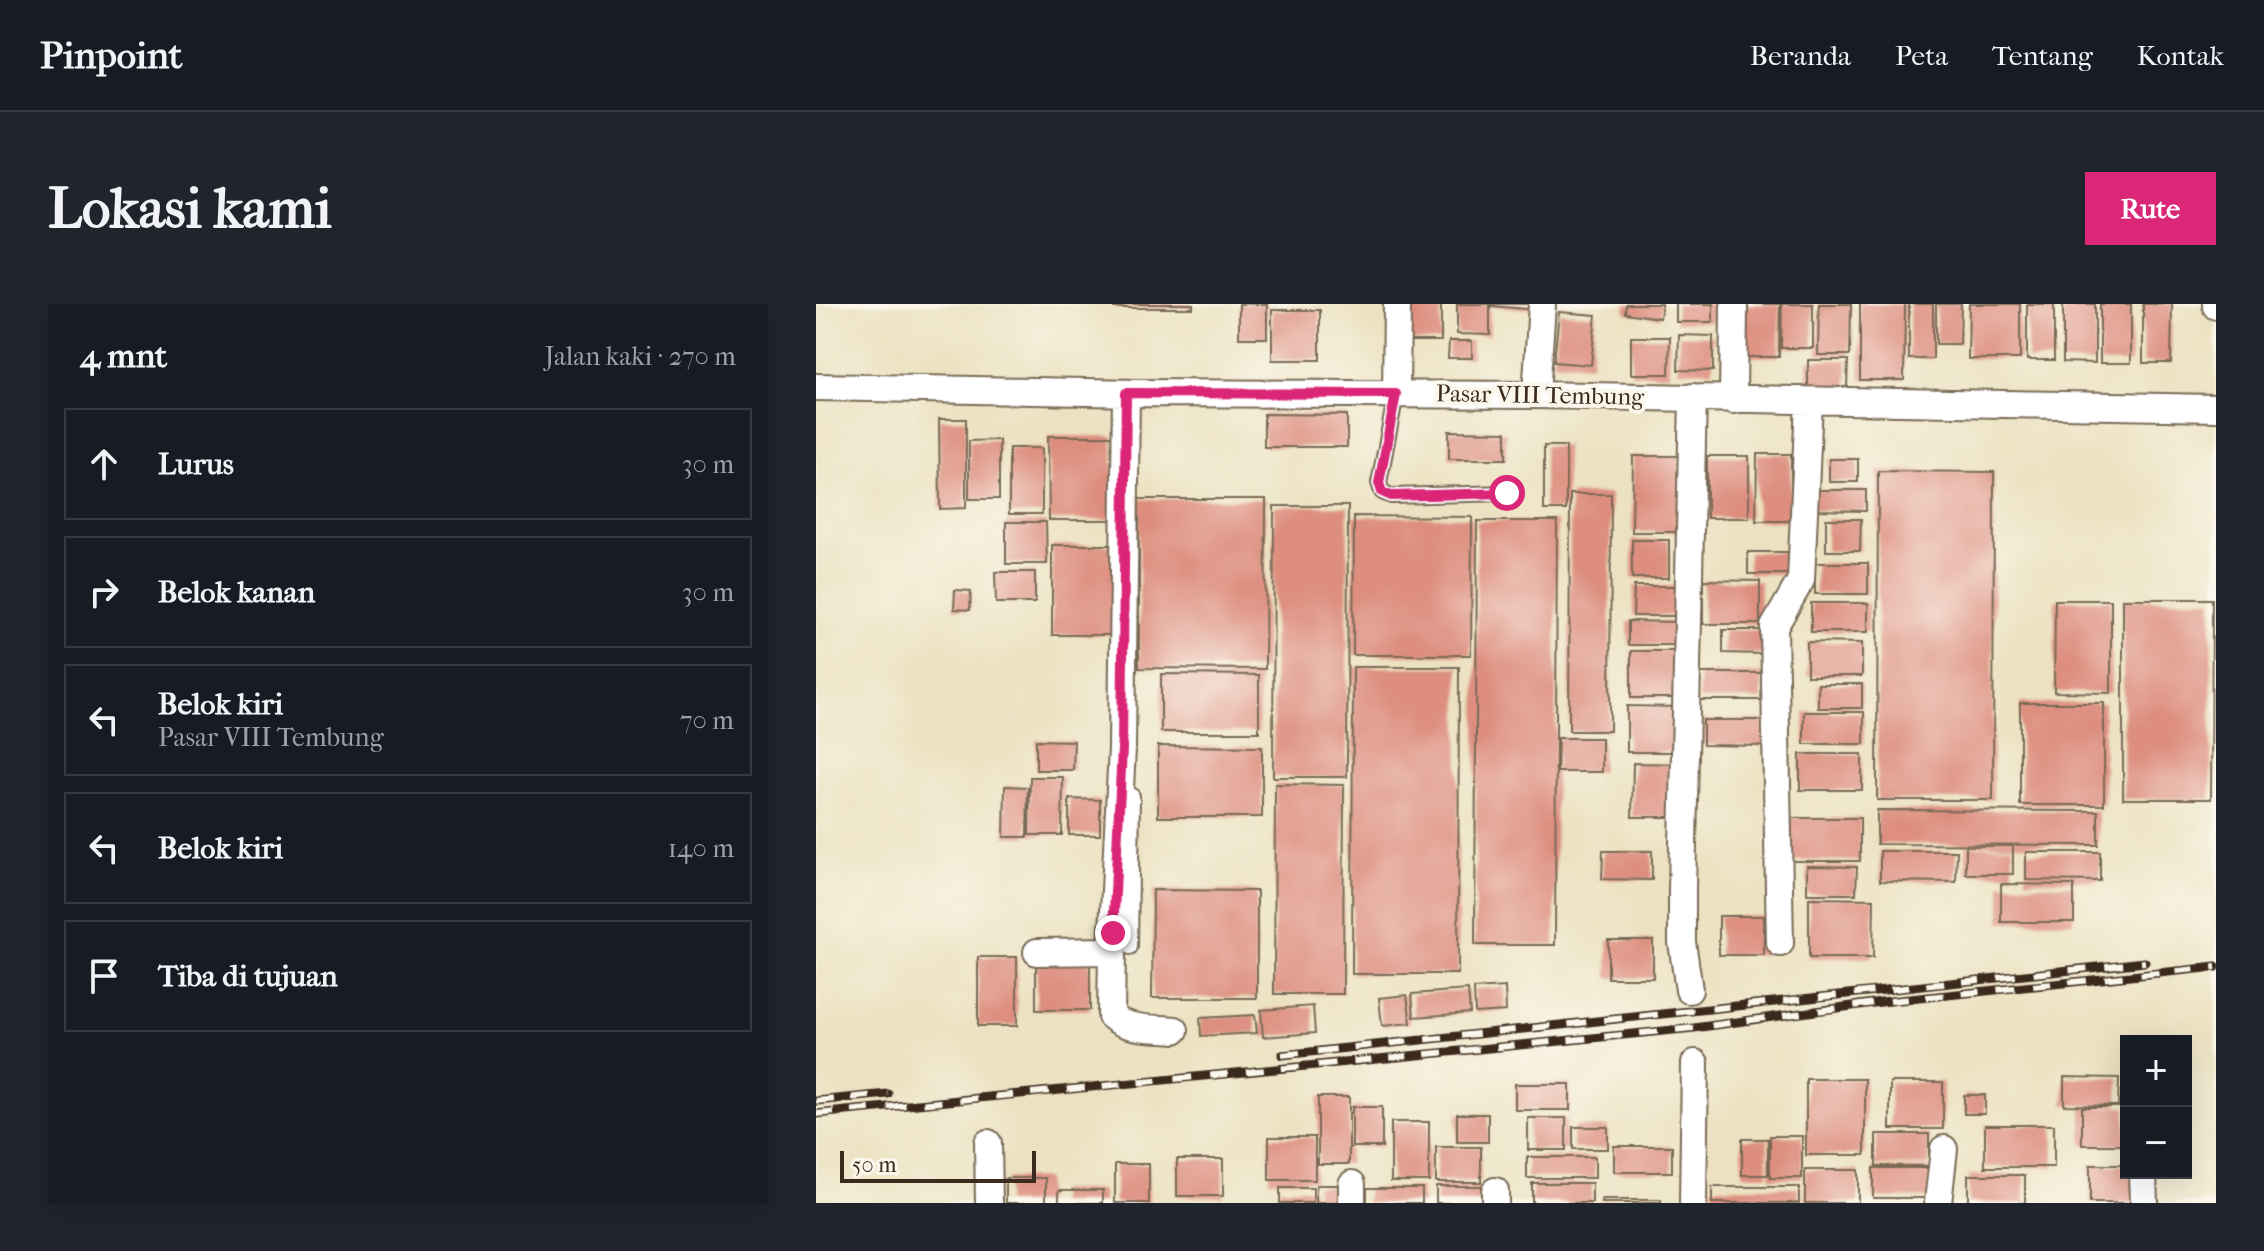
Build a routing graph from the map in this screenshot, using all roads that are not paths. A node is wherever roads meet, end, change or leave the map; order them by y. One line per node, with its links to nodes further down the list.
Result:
1 (1397, 304): 6 (street)
2 (1542, 304): 7 (street)
3 (1734, 307): 9 (street)
4 (816, 387): 5 (street, Pasar VIII Tembung)
5 (1132, 393): 6 (street, Pasar VIII Tembung); 14 (street)
6 (1396, 394): 7 (street, Pasar VIII Tembung); 12 (lane)
7 (1536, 395): 8 (street, Pasar VIII Tembung)
8 (1693, 397): 9 (street, Pasar VIII Tembung); 16 (street)
9 (1733, 400): 10 (street, Pasar VIII Tembung)
10 (1809, 401): 11 (street, Pasar VIII Tembung); 13 (street)
11 (2216, 408)
12 (1507, 493)
13 (1780, 943)
14 (1121, 949): 15 (street); 17 (street)
15 (1037, 952)
16 (1689, 990)
17 (1175, 1030)
18 (1695, 1063): 23 (street)
19 (988, 1143): 22 (street)
20 (1944, 1149): 24 (street)
21 (2143, 1179): 25 (street)
22 (989, 1203)
23 (1693, 1203)
24 (1938, 1203)
25 (2144, 1203)

